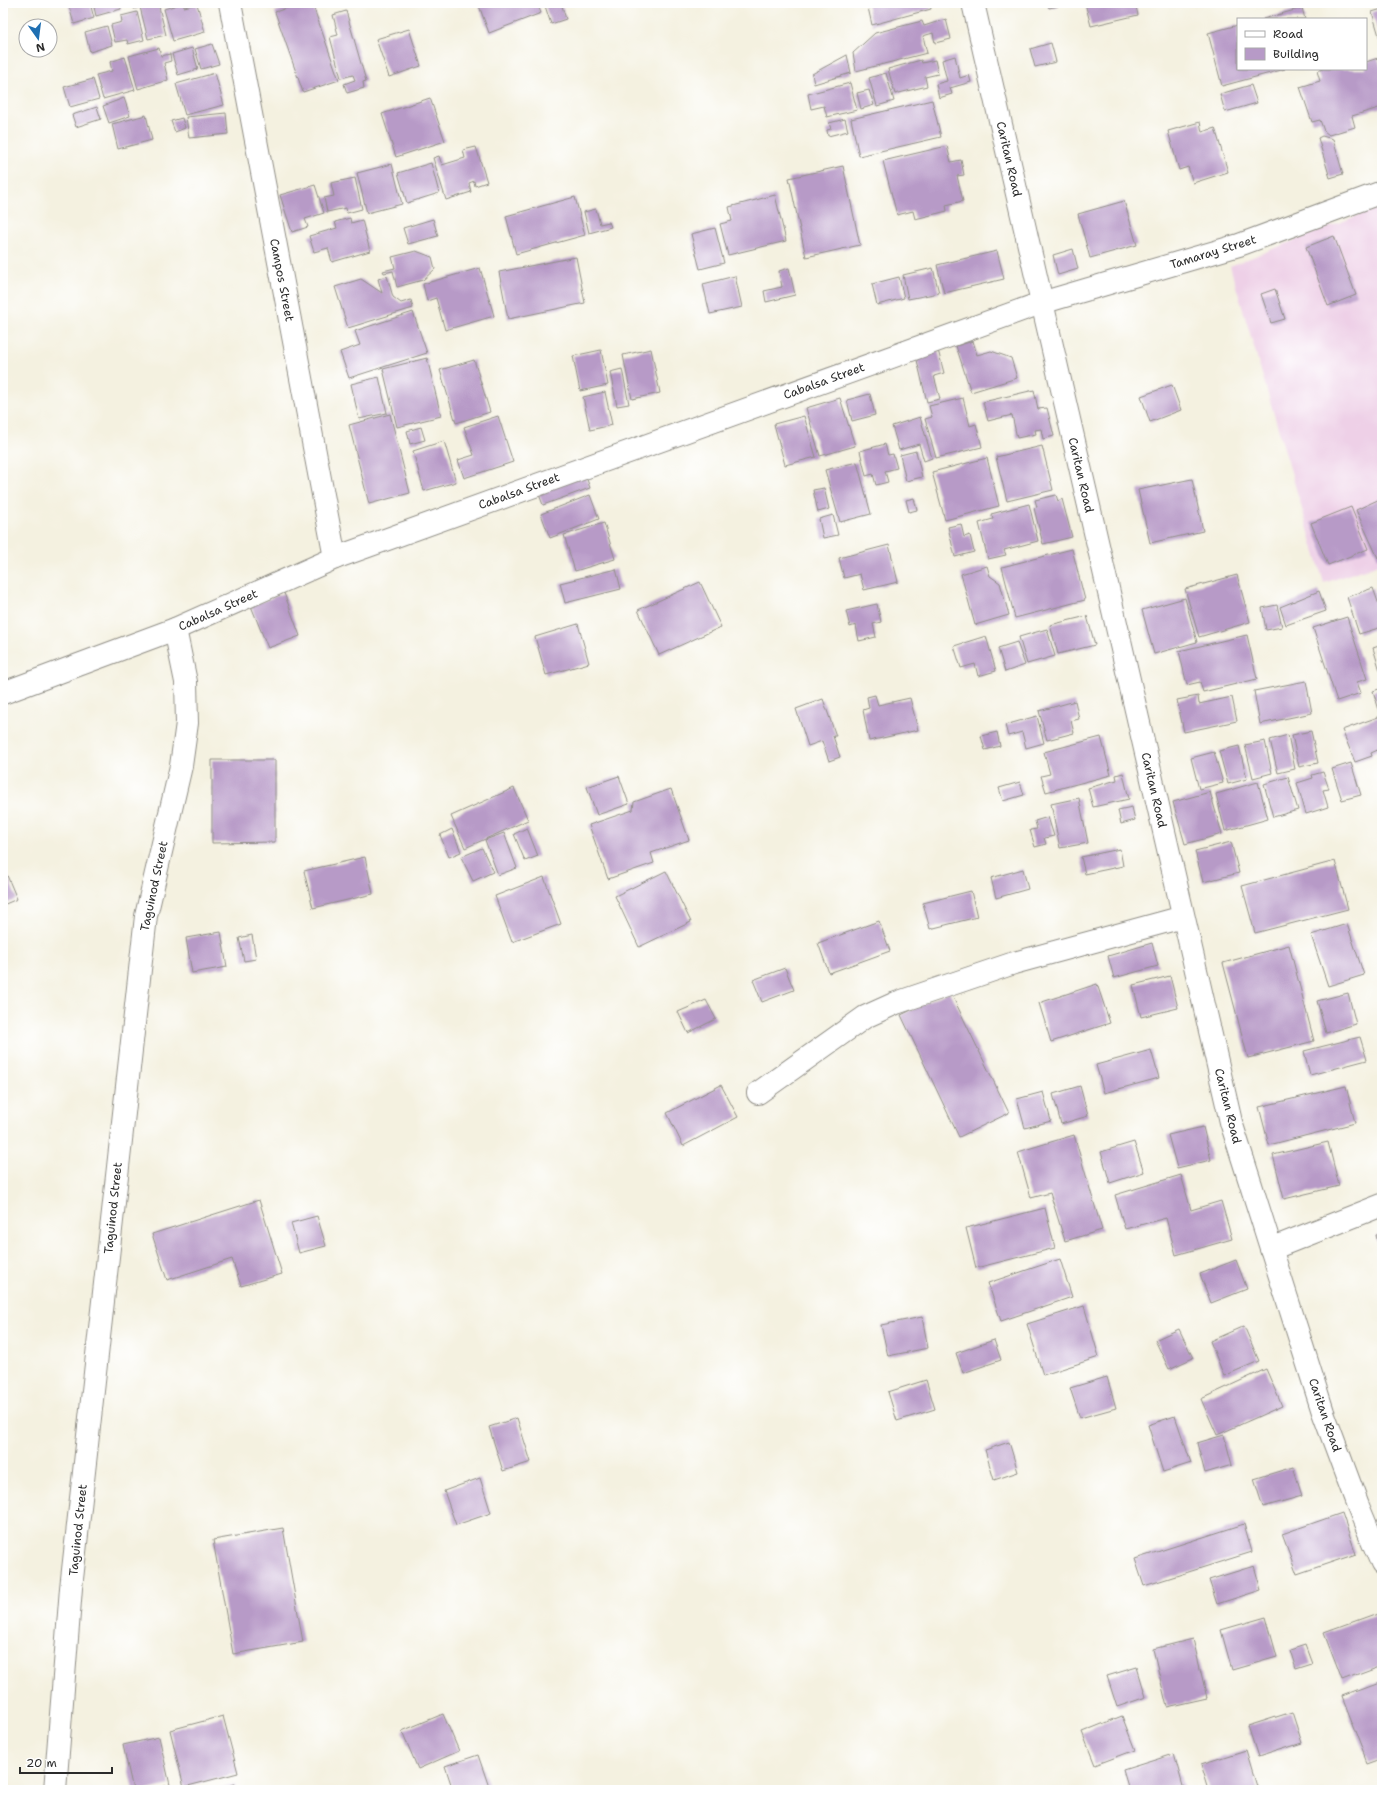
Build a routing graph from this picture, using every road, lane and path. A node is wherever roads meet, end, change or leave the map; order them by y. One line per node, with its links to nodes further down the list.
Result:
1 (230, 3): 5 (street, Campos Street)
2 (973, 3): 4 (street, Caritan Road)
3 (1382, 192): 4 (street, Tamaray Street)
4 (1041, 303): 5 (street, Cabalsa Street); 8 (street, Caritan Road)
5 (335, 558): 6 (street, Cabalsa Street)
6 (175, 629): 7 (street, Cabalsa Street); 13 (street, Taguinod Street)
7 (3, 693)
8 (1183, 916): 9 (street); 11 (street, Caritan Road)
9 (758, 1093)
10 (1382, 1205): 11 (street)
11 (1271, 1249): 12 (street, Caritan Road)
12 (1382, 1564)
13 (55, 1790)

